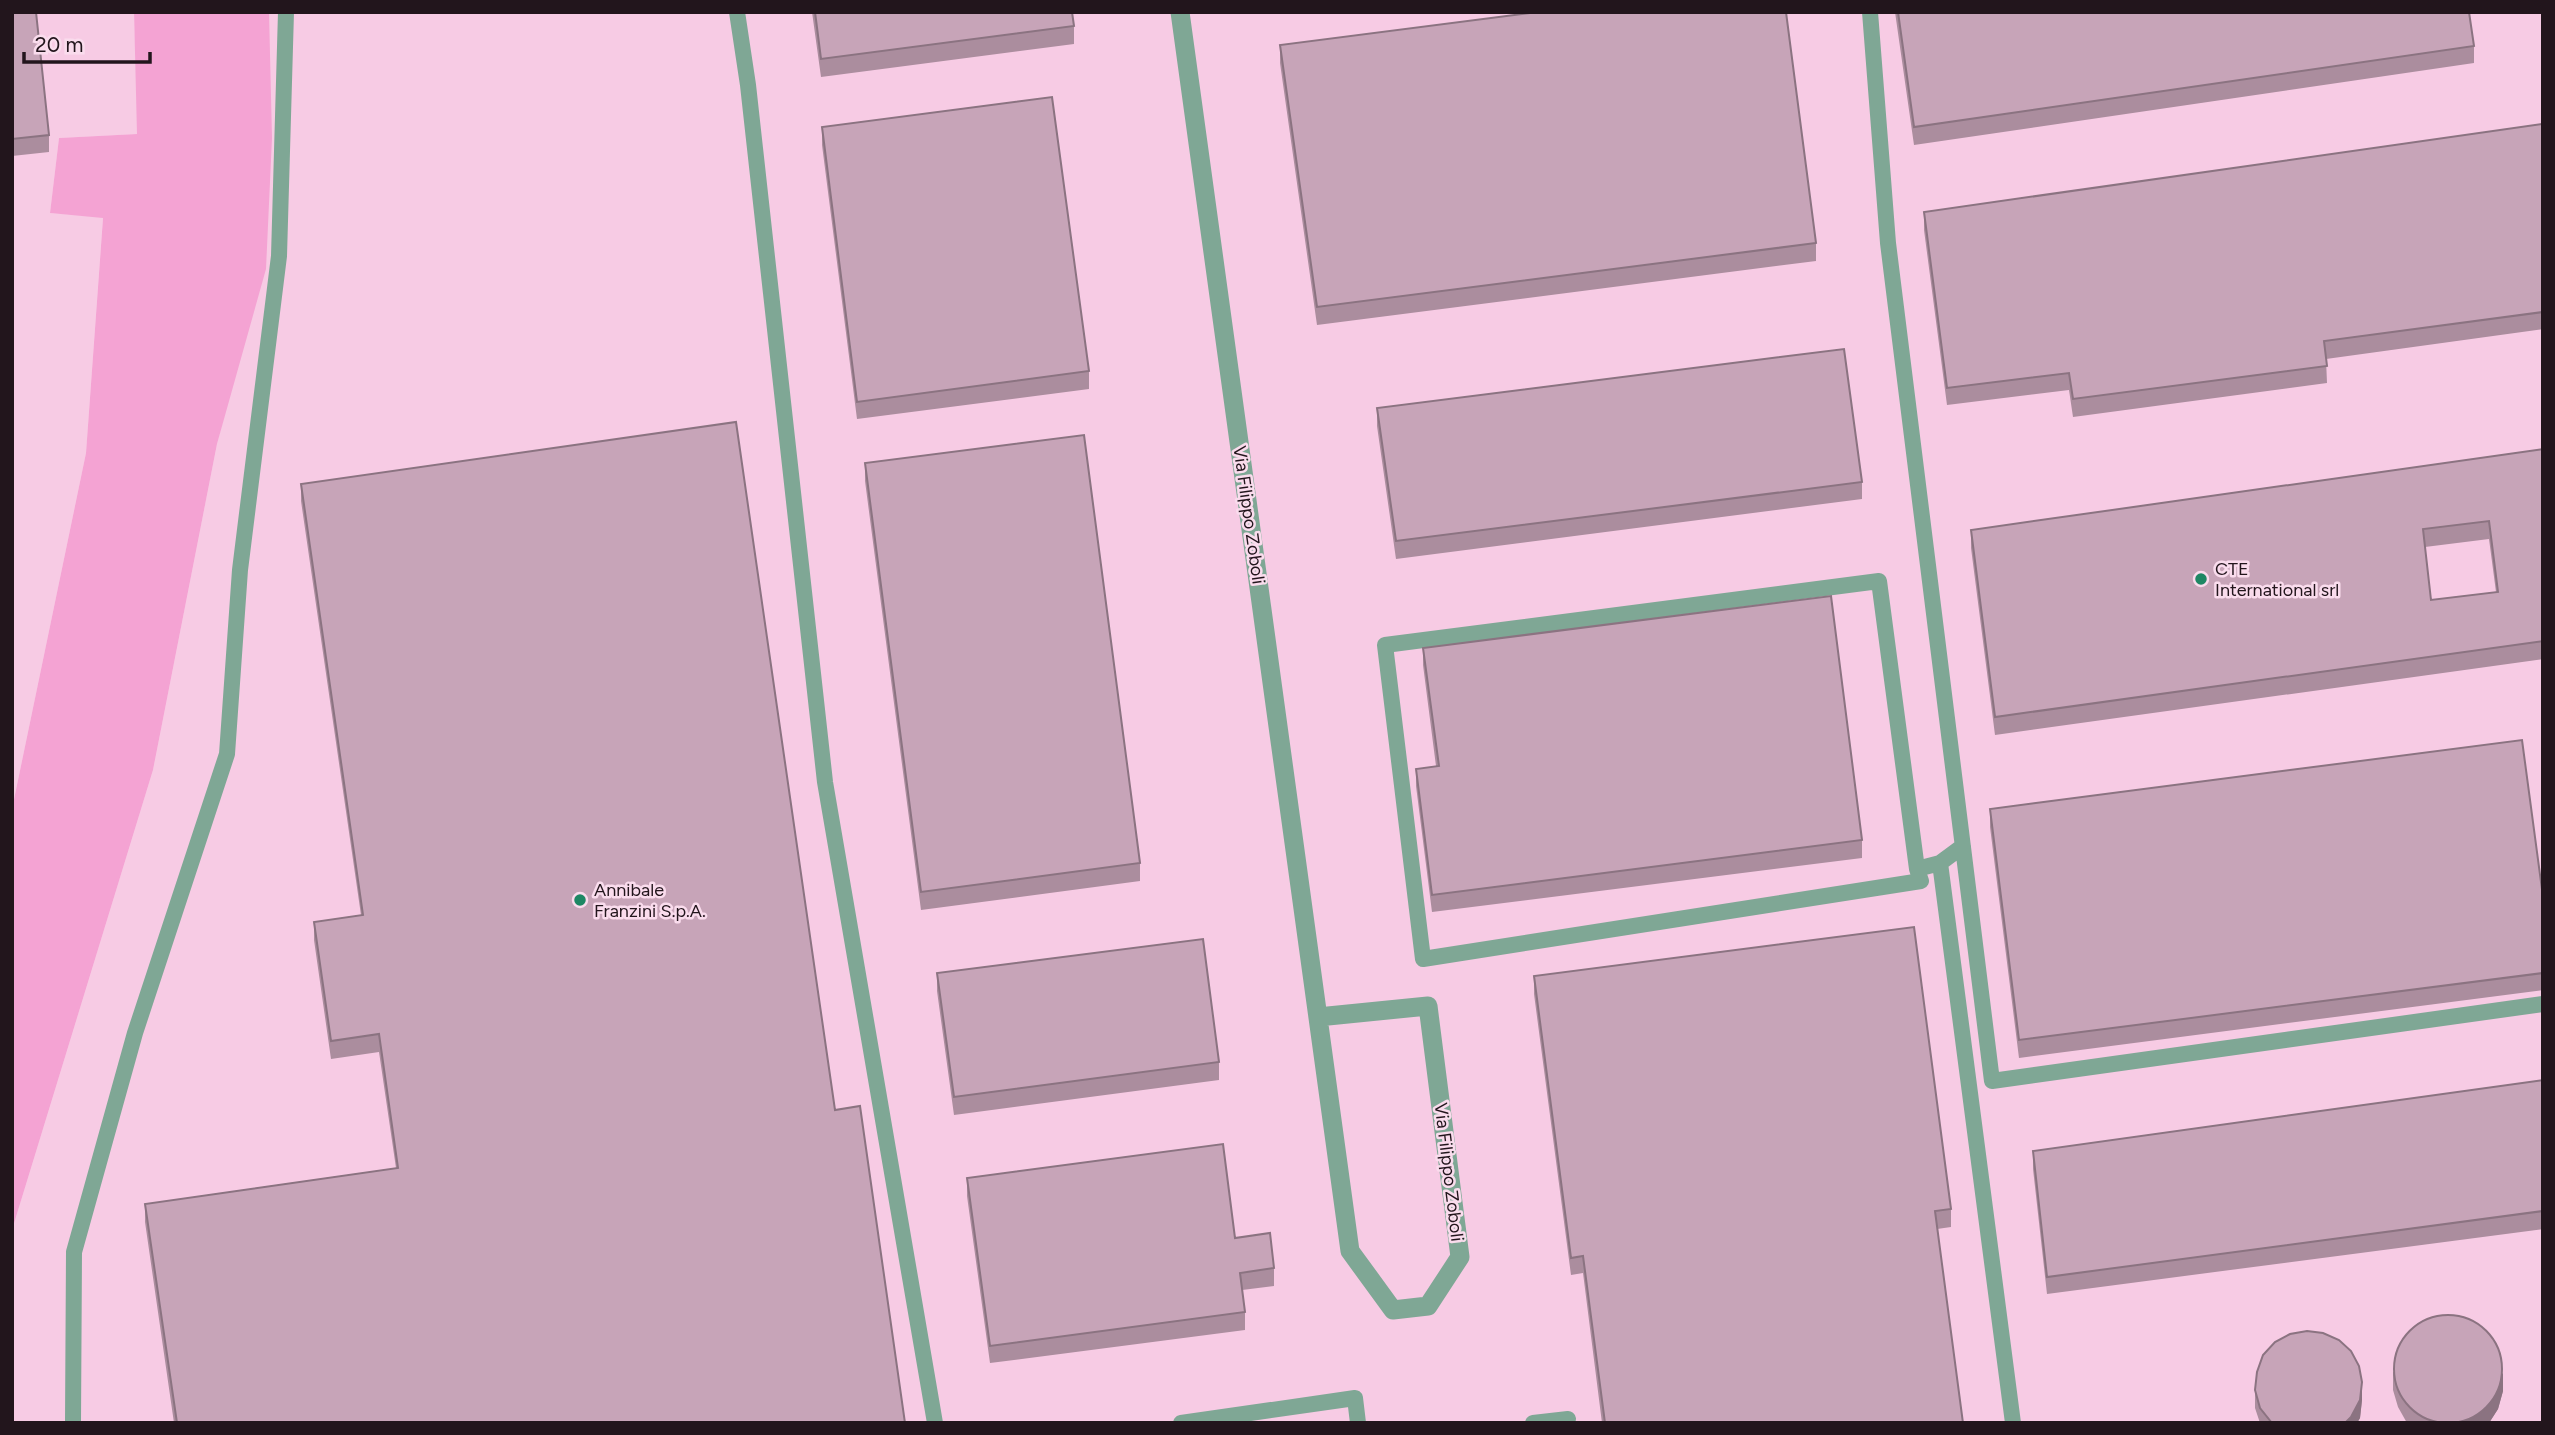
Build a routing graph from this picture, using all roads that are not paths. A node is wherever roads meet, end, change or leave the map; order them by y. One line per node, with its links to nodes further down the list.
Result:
1 (286, 12): 11 (lane)
2 (737, 12): 12 (lane)
3 (1180, 12): 9 (street, Via Filippo Zoboli)
4 (1870, 12): 5 (lane)
5 (1963, 846): 6 (lane); 8 (lane)
6 (1940, 863): 7 (lane); 16 (lane)
7 (1917, 869): 7 (lane)
8 (2543, 1004)
9 (1318, 1017): 9 (street, Via Filippo Zoboli)
10 (1569, 1419): 15 (lane)
11 (73, 1423)
12 (935, 1423)
13 (1181, 1423): 14 (lane)
14 (1358, 1423)
15 (1533, 1423)
16 (2013, 1423)

